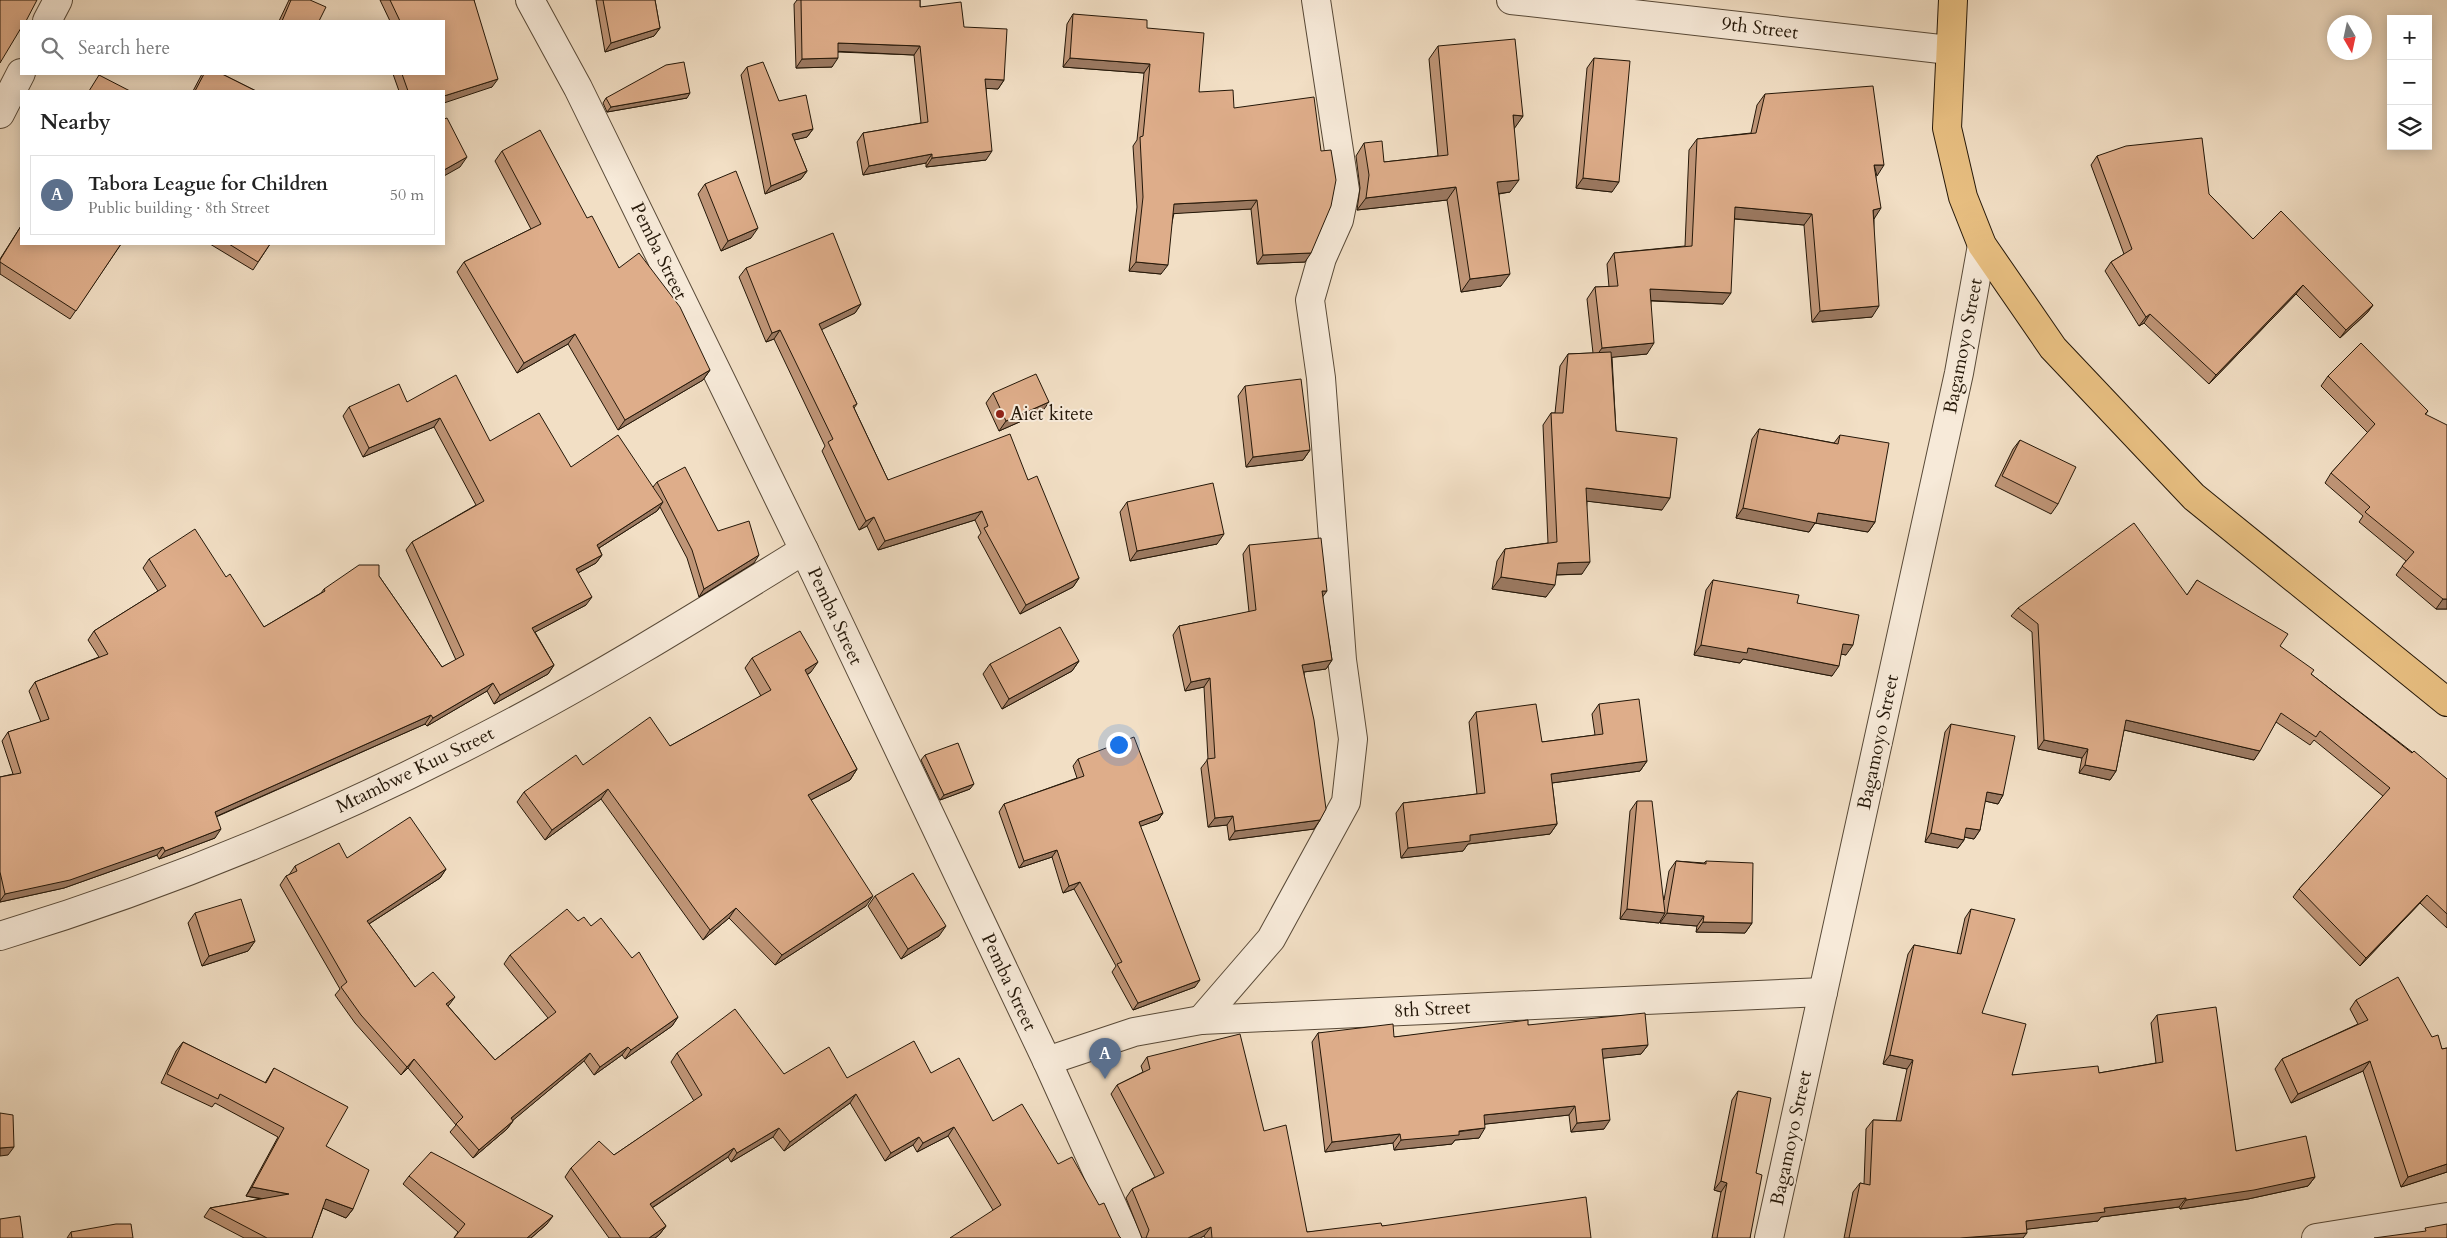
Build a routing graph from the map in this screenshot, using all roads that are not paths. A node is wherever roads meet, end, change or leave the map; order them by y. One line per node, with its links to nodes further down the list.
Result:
1 (58, 0): 7 (street)
2 (530, 0): 12 (street, Pemba Street)
3 (1316, 0): 16 (street)
4 (1511, 0): 6 (street, 9th Street)
5 (1953, 0): 8 (highway)
6 (1570, 3): 8 (street, 9th Street)
7 (48, 20)
8 (1949, 50): 11 (highway)
9 (20, 75): 10 (street)
10 (0, 114)
11 (1982, 245): 13 (highway); 15 (street, Bagamoyo Street)
12 (804, 550): 14 (street, Mtambwe Kuu Street); 17 (street, Pemba Street)
13 (2447, 702)
14 (0, 936)
15 (1823, 992): 16 (street, 8th Street); 20 (street, Bagamoyo Street)
16 (1201, 1020): 17 (street, 8th Street)
17 (1047, 1061): 19 (street, Pemba Street)
18 (2447, 1217): 21 (street)
19 (1127, 1238)
20 (1769, 1238)
21 (2316, 1238)

